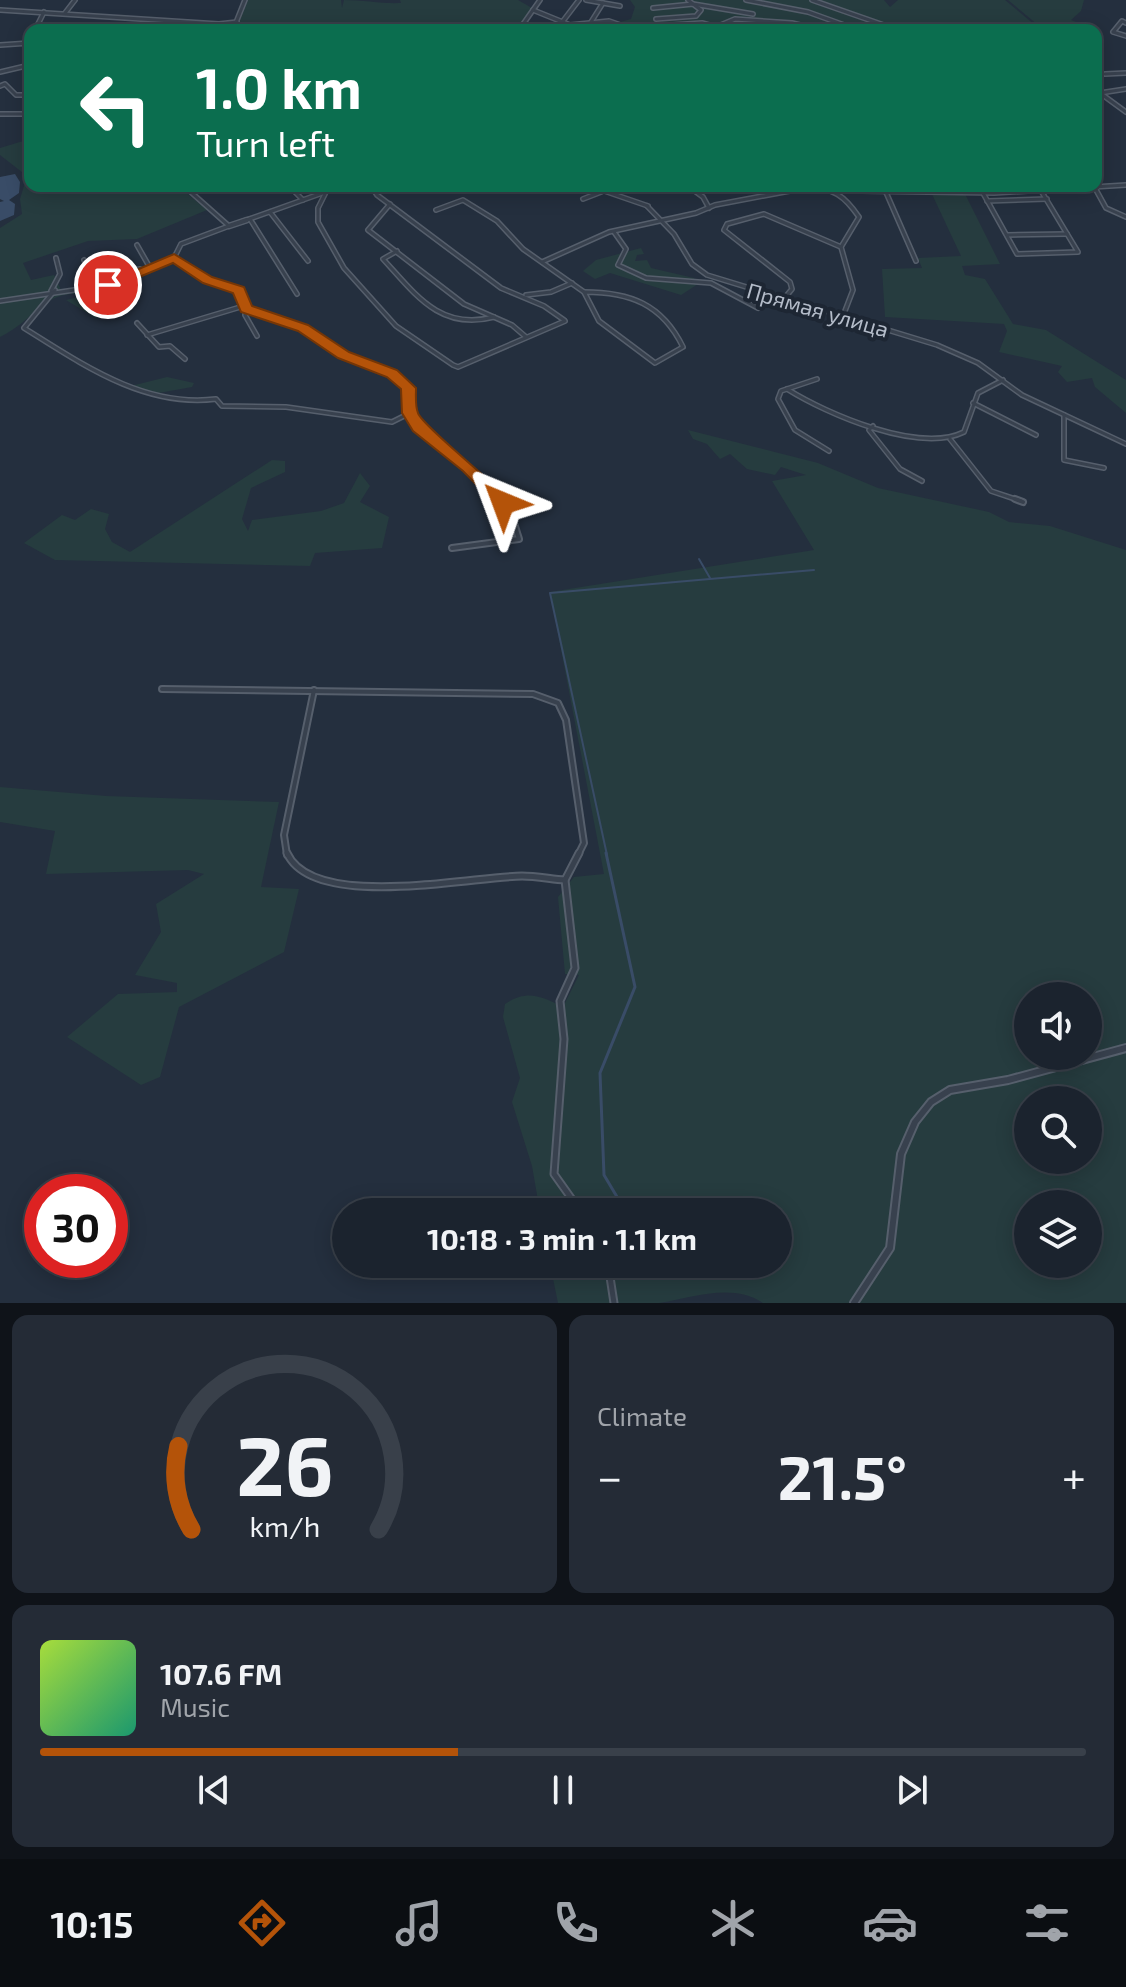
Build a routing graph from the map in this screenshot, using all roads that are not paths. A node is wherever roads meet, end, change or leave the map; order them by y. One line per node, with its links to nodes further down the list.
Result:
1 (75, 0): 16 (street)
2 (245, 0): 20 (street)
3 (540, 0): 14 (street)
4 (579, 0): 19 (street)
5 (586, 0): 9 (street)
6 (688, 0): 10 (street)
7 (746, 0): 31 (street)
8 (812, 0): 32 (street)
9 (603, 3): 11 (street); 21 (street)
10 (693, 4): 12 (street); 17 (street); 18 (street)
11 (620, 6)
12 (653, 8)
13 (0, 10): 15 (street)
14 (533, 10): 19 (street); 25 (street)
15 (44, 12): 16 (street); 23 (street)
16 (65, 13): 24 (street)
17 (753, 14)
18 (656, 19)
19 (563, 21): 26 (street)
20 (237, 22): 24 (street)
21 (591, 22): 27 (street); 28 (street)
22 (1124, 22): 33 (street)
23 (38, 24)
24 (219, 24)
25 (524, 24)
26 (568, 24)
27 (577, 24)
28 (617, 24)
29 (723, 24): 30 (street)
30 (796, 24)
31 (841, 24)
32 (881, 24)
33 (1126, 36)
34 (24, 43): 35 (street)
35 (0, 45)
36 (24, 66): 37 (street)
37 (0, 72)
38 (1126, 73): 39 (street)
39 (1105, 74)
40 (0, 86): 44 (street)
41 (1126, 89): 42 (street)
42 (1102, 93)
43 (1102, 94): 45 (street)
44 (24, 95)
45 (1126, 112)
46 (0, 114): 47 (street)
47 (24, 114)
48 (1126, 185): 49 (street)
49 (1102, 187)
50 (191, 192): 77 (street)
51 (295, 192): 66 (street)
52 (326, 192): 66 (street); 105 (street)
53 (375, 192): 68 (street)
54 (601, 192): 64 (street); 69 (street)
55 (696, 192): 70 (street)
56 (785, 192): 70 (street)
57 (835, 192): 82 (street)
58 (886, 192): 88 (street)
59 (950, 192): 63 (street)
60 (997, 192): 63 (street)
61 (1042, 192): 65 (street)
62 (1097, 192): 74 (street)
63 (983, 193): 67 (street)
64 (583, 199)
65 (1047, 199): 67 (street); 79 (street)
66 (303, 200): 72 (street)
67 (987, 201): 80 (street)
68 (390, 204): 83 (street); 105 (street)
69 (647, 206): 73 (street); 76 (street, Прямая улица)
70 (709, 208): 73 (street)
71 (436, 210): 89 (street)
72 (270, 212): 75 (street); 87 (street)
73 (673, 216): 76 (street)
74 (1126, 217)
75 (250, 219): 77 (street); 94 (street)
76 (662, 219): 78 (street); 96 (street, Прямая улица)
77 (229, 226): 85 (street)
78 (614, 232): 89 (street); 99 (street)
79 (1067, 234): 80 (street); 80 (street)
80 (1007, 235)
81 (137, 245): 90 (street)
82 (841, 247): 96 (street); 100 (street)
83 (397, 251): 101 (street); 101 (street)
84 (56, 258): 92 (street)
85 (174, 258): 90 (street); 98 (street)
86 (84, 260): 90 (street)
87 (308, 261)
88 (916, 261)
89 (542, 262): 91 (street)
90 (149, 268): 92 (street)
91 (572, 283): 93 (street); 95 (street)
92 (53, 291): 97 (street); 111 (street)
93 (584, 292): 93 (street)
94 (297, 294)
95 (526, 295)
96 (783, 300): 100 (street, Прямая улица)
97 (0, 301)
98 (246, 307): 103 (street); 104 (street); 111 (street)
99 (758, 308)
100 (843, 316): 108 (street, Прямая улица)
101 (494, 317): 105 (street)
102 (137, 323): 103 (street)
103 (147, 335): 106 (street)
104 (257, 336)
105 (527, 337)
106 (185, 359)
107 (817, 379): 109 (street)
108 (1003, 380): 110 (street); 112 (street, Прямая улица)
109 (787, 389): 113 (street); 117 (street)
110 (973, 403): 114 (street); 115 (street)
111 (410, 413): 121 (street)
112 (1064, 415): 116 (street, Прямая улица); 118 (street)
113 (874, 426): 115 (street); 119 (street)
114 (1036, 435)
115 (950, 439): 120 (street)
116 (1126, 444)
117 (829, 451)
118 (1104, 468)
119 (922, 481)
120 (1023, 502)
121 (452, 548)
122 (162, 689): 123 (street)
123 (314, 690): 124 (street); 124 (street)
124 (565, 880): 126 (street)
125 (1126, 1048): 129 (street)
126 (571, 1198)
127 (610, 1278): 128 (street)
128 (614, 1303)
129 (854, 1303)

